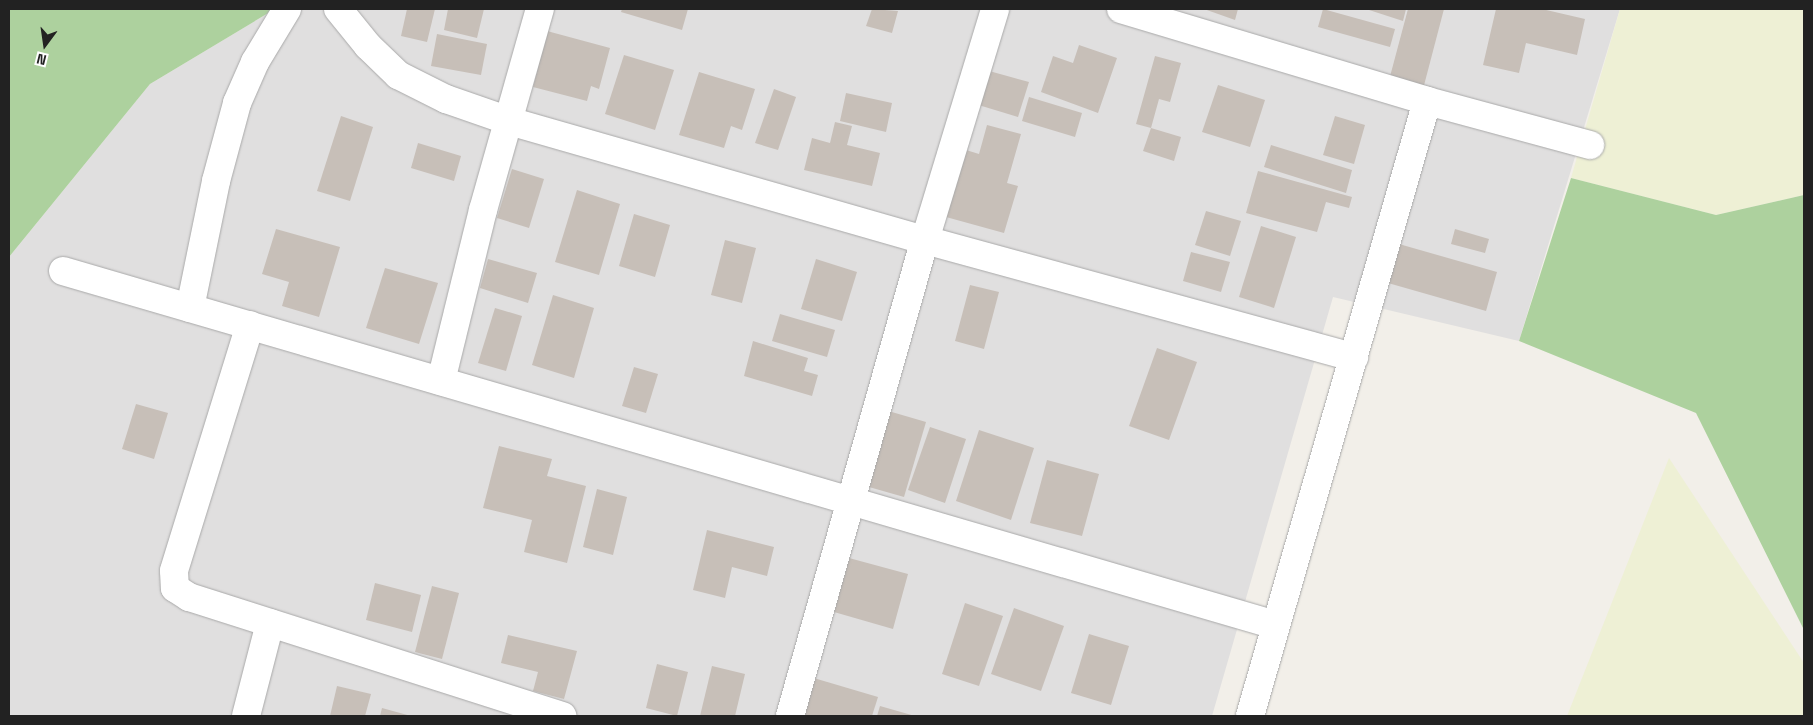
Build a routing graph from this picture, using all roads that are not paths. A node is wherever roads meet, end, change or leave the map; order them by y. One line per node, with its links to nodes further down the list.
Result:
1 (287, 9): 11 (street)
2 (338, 9): 7 (street)
3 (540, 9): 7 (street)
4 (995, 9): 9 (street)
5 (1121, 9): 6 (street)
6 (1427, 101): 8 (street); 13 (street)
7 (509, 121): 9 (street); 14 (street)
8 (1590, 146)
9 (925, 240): 13 (street); 15 (street)
10 (63, 271): 11 (street)
11 (190, 308): 12 (street)
12 (250, 325): 14 (street); 16 (street)
13 (1354, 357): 17 (street)
14 (441, 381): 15 (street)
15 (850, 500): 17 (street); 20 (street)
16 (270, 623): 18 (street); 19 (street)
17 (1275, 625): 21 (street)
18 (246, 716)
19 (562, 716)
20 (790, 716)
21 (1250, 716)

